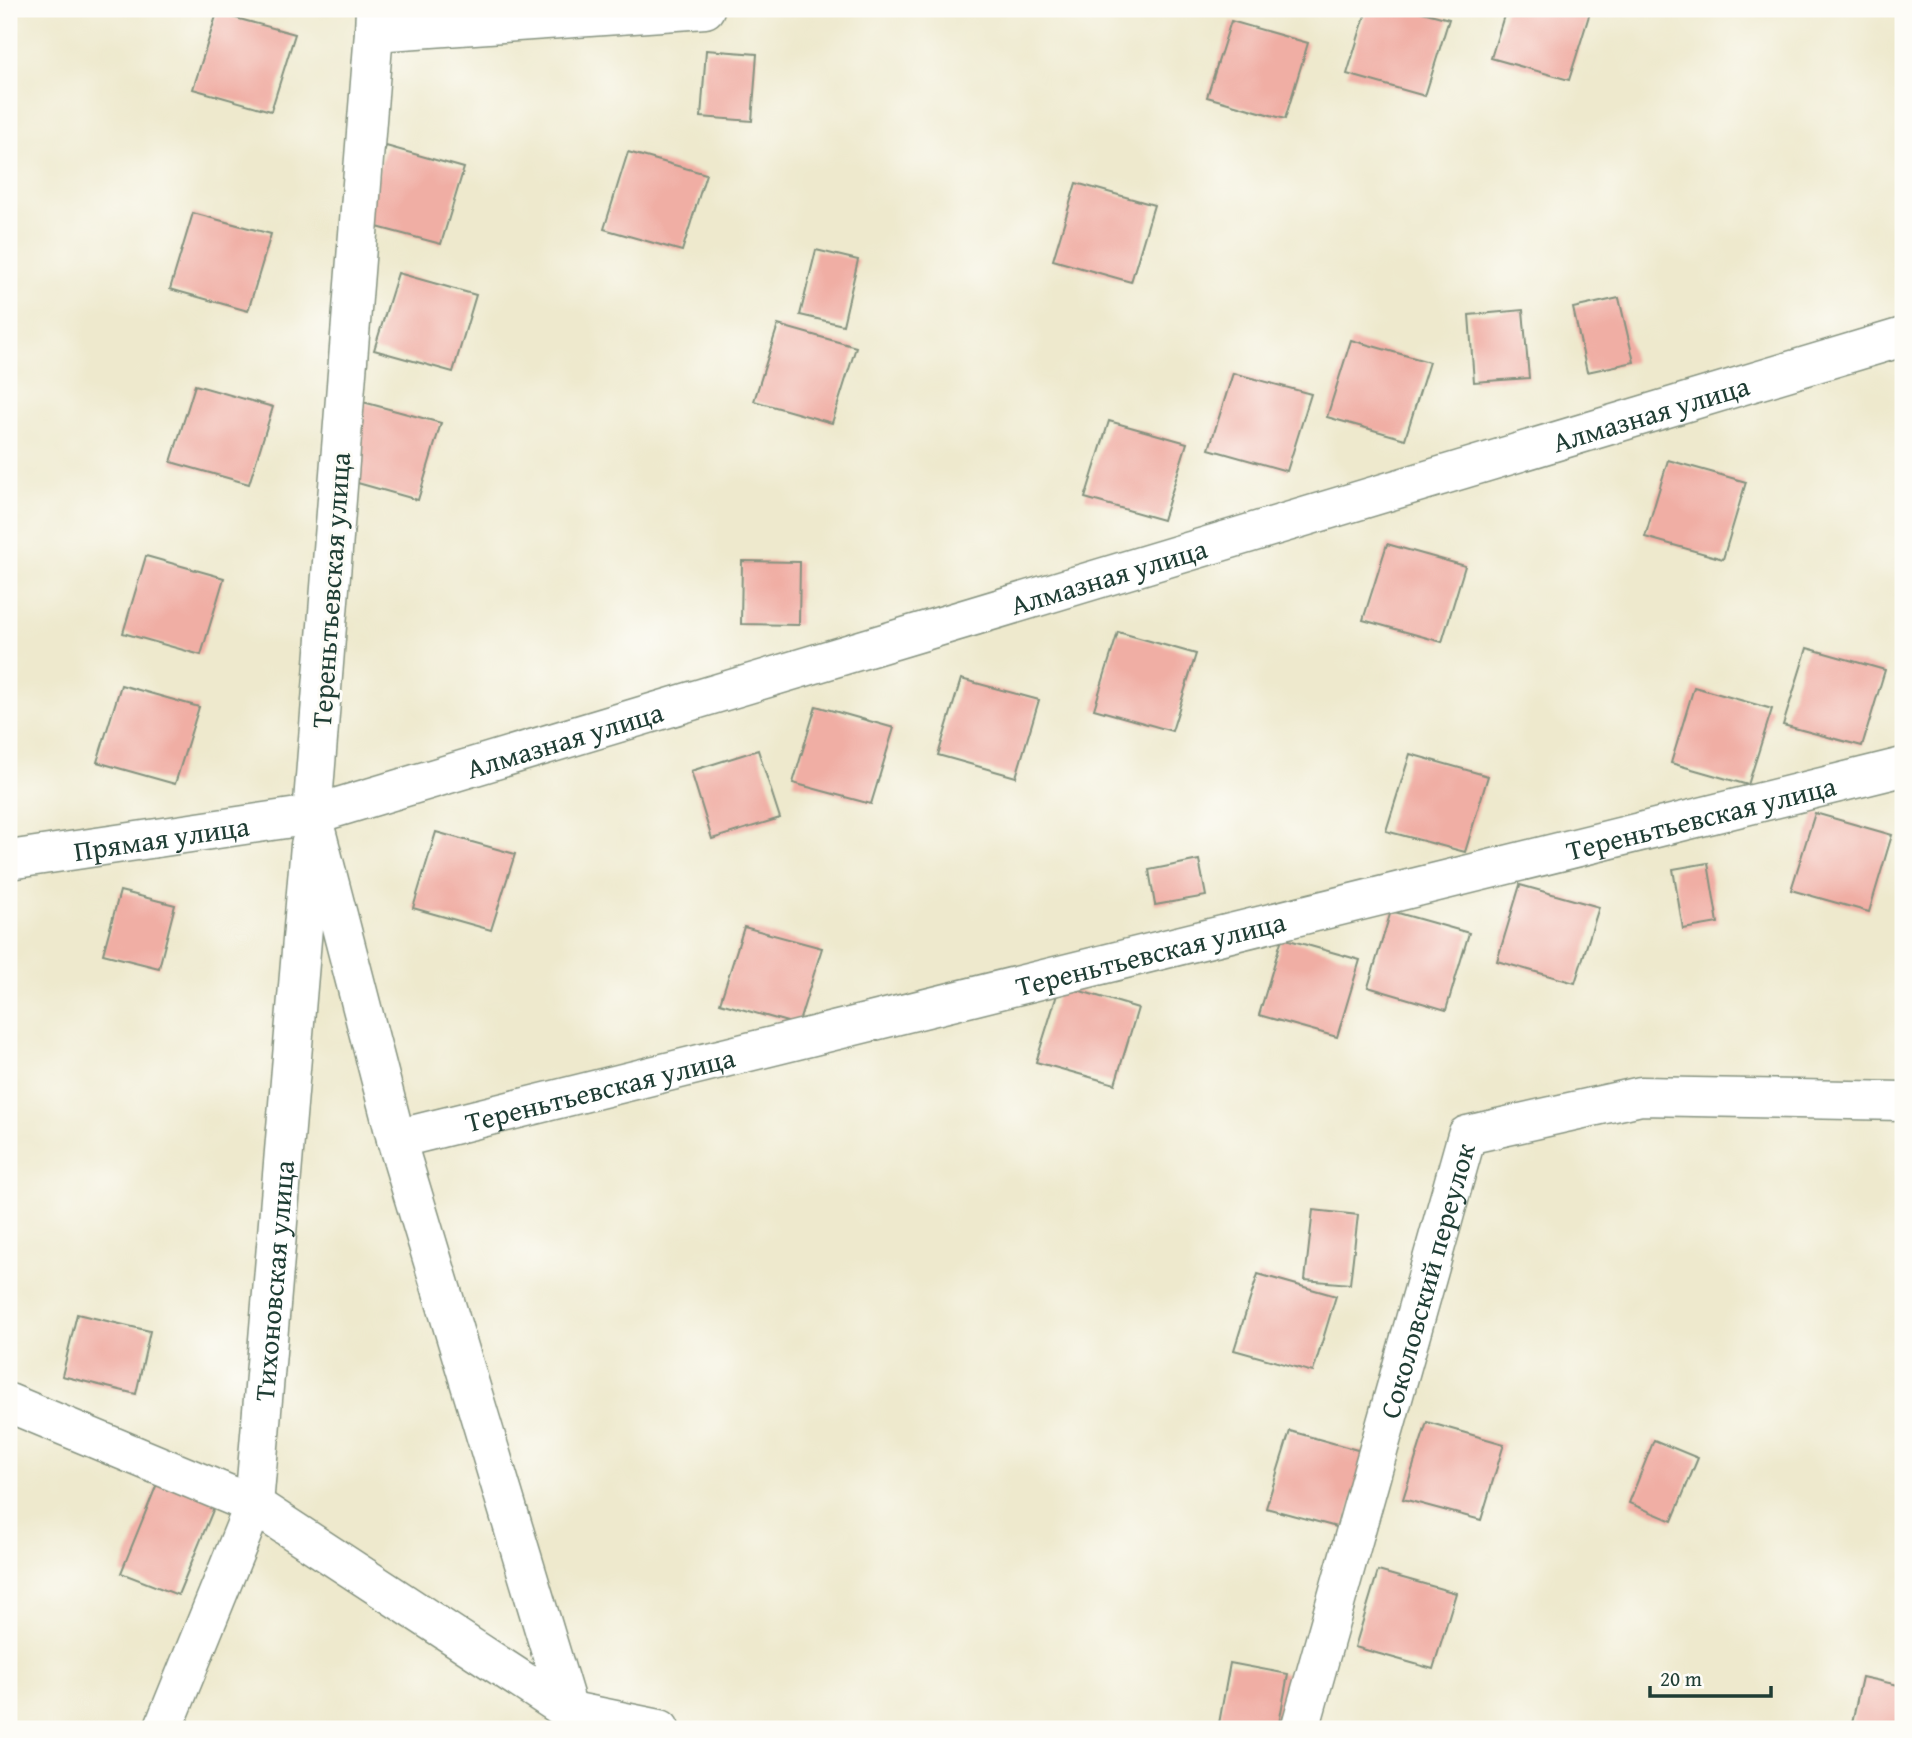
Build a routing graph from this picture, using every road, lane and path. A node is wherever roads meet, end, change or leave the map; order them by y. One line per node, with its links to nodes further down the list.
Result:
1 (705, 9): 2 (street)
2 (374, 20): 5 (street, Тереньтьевская улица)
3 (1903, 337): 5 (street, Алмазная улица)
4 (1903, 767): 8 (street, Тереньтьевская улица)
5 (312, 815): 6 (street, Прямая улица); 8 (street, Тереньтьевская улица); 10 (street, Тихоновская улица)
6 (9, 860)
7 (1903, 1101): 14 (street, Соколовский переулок)
8 (396, 1139): 11 (street, Тереньтьевская улица)
9 (9, 1403): 10 (street)
10 (254, 1506): 11 (street); 12 (street, Тихоновская улица)
11 (571, 1719): 13 (street)
12 (163, 1729)
13 (660, 1729)
14 (1300, 1729)

